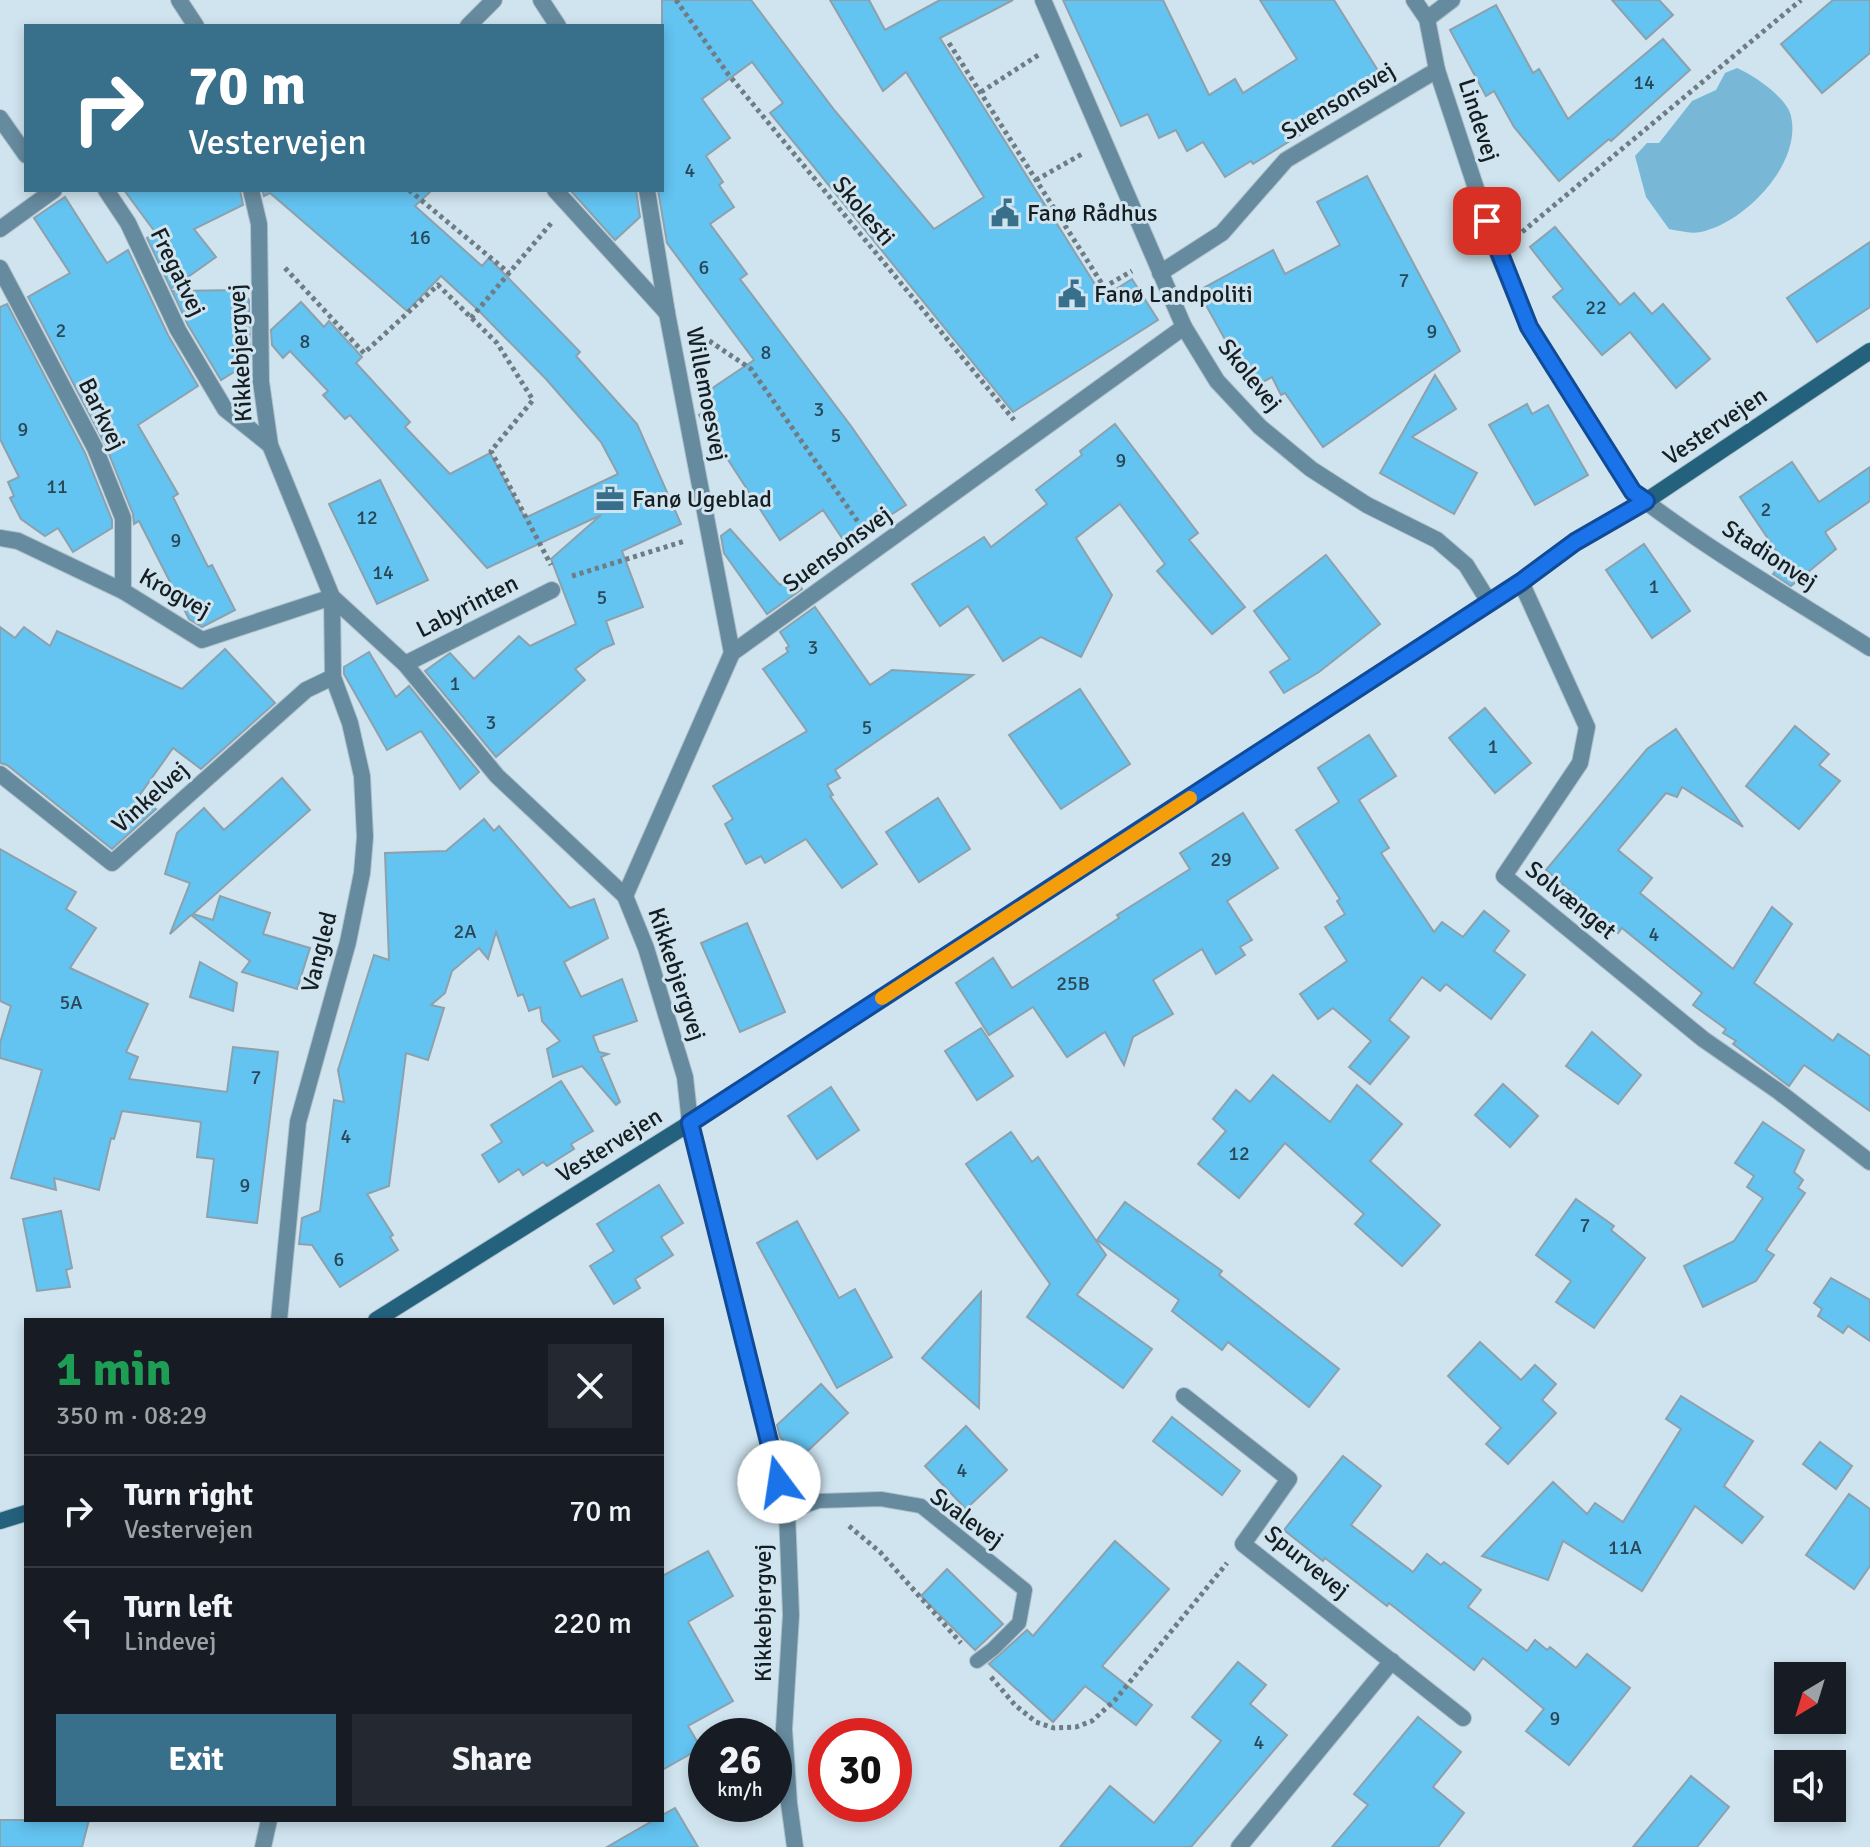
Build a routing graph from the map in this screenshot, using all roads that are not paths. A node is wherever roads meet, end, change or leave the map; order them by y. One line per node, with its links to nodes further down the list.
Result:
1 (179, 0): 8 (street)
2 (494, 0): 9 (street)
3 (541, 0): 10 (street)
4 (1043, 0): 20 (street, Skolevej)
5 (1414, 0): 7 (street, Lindevej)
6 (1452, 0): 7 (street)
7 (1427, 19): 11 (street, Lindevej)
8 (195, 24)
9 (470, 24)
10 (557, 24)
11 (1437, 70): 20 (street, Suensonsvej); 26 (street, Lindevej)
12 (0, 118): 13 (street)
13 (24, 152)
14 (51, 192): 19 (street)
15 (107, 192): 25 (street, Fregatvej)
16 (251, 192): 25 (street, Kikkebjergvej)
17 (557, 192): 22 (street)
18 (647, 192): 22 (street, Willemoesvej)
19 (0, 229)
20 (1157, 266): 23 (street, Skolevej)
21 (0, 268): 30 (street, Barkvej)
22 (667, 313): 34 (street, Willemoesvej)
23 (1184, 327): 32 (street, Skolevej); 34 (street, Suensonsvej)
24 (1870, 351): 26 (street, Vestervejen)
25 (270, 445): 31 (street, Kikkebjergvej)
26 (1646, 501): 28 (street, Vestervejen); 33 (street, Stadionvej)
27 (0, 538): 30 (street, Krogvej)
28 (1521, 582): 32 (street, Vestervejen); 40 (street, Solvænget)
29 (555, 585): 35 (street, Labyrinten)
30 (123, 591): 31 (street, Krogvej)
31 (332, 597): 35 (street, Kikkebjergvej); 36 (street, Vangled)
32 (1489, 602): 39 (street, Vestervejen)
33 (1870, 648)
34 (732, 653): 38 (street)
35 (405, 664): 38 (street, Kikkebjergvej)
36 (333, 677): 37 (street, Vinkelvej); 41 (street, Vangled)
37 (0, 774)
38 (625, 896): 39 (street, Kikkebjergvej)
39 (690, 1123): 42 (street, Vestervejen); 44 (street, Kikkebjergvej)
40 (1870, 1162)
41 (279, 1318)
42 (379, 1318)
43 (1184, 1396): 48 (street, Spurvevej)
44 (787, 1512): 47 (lane, Svalevej); 52 (street, Kikkebjergvej)
45 (24, 1514): 46 (street)
46 (0, 1521)
47 (977, 1661)
48 (1392, 1661): 49 (street, Spurvevej); 53 (street)
49 (1463, 1718)
50 (269, 1822): 51 (street)
51 (263, 1847)
52 (795, 1847)
53 (1239, 1847)

